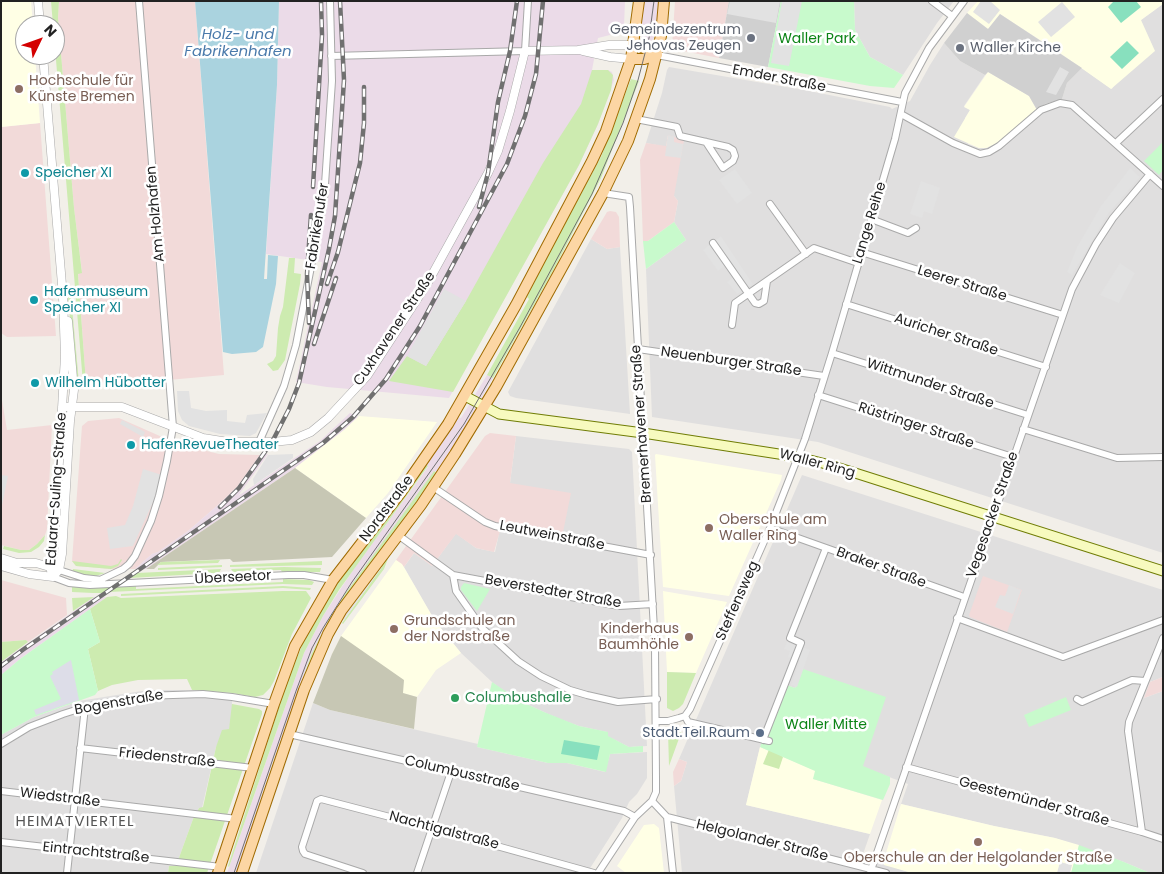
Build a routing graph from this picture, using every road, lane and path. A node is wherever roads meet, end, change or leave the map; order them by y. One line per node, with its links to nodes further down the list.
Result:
1 (38, 1): 9 (street)
2 (139, 1): 50 (street, Am Holzhafen)
3 (330, 1): 15 (street, Fabrikenufer)
4 (528, 1): 13 (street, Cuxhavener Straße)
5 (639, 1): 11 (main road)
6 (664, 1): 14 (main road)
7 (932, 1): 10 (street)
8 (964, 1): 10 (street, Lange Reihe)
9 (39, 15)
10 (952, 16): 19 (street, Lange Reihe)
11 (634, 45): 12 (street, Emder Straße); 14 (main road, Emder Straße); 16 (main road)
12 (578, 50): 13 (street, Emder Straße); 16 (street, Emder Straße)
13 (525, 51): 15 (street, Emder Straße); 53 (street, Cuxhavener Straße)
14 (657, 55): 16 (main road, Emder Straße); 19 (street, Emder Straße); 21 (main road)
15 (331, 56): 53 (street, Fabrikenufer)
16 (631, 59): 45 (main road, Nordstraße)
17 (44, 65): 36 (street, Eduard-Suling-Straße)
18 (1163, 99): 23 (street)
19 (902, 102): 20 (street, Lange Reihe)
20 (901, 114): 23 (street); 28 (street, Lange Reihe)
21 (636, 119): 22 (street); 26 (main road)
22 (706, 142): 22 (street)
23 (1116, 143): 24 (street)
24 (1150, 174): 25 (street); 38 (street, Vegesacker Straße)
25 (1163, 186)
26 (603, 193): 40 (street, Bremerhavener Straße); 46 (main road, Nordstraße)
27 (770, 204): 32 (street)
28 (871, 220): 29 (street); 31 (street, Lange Reihe)
29 (916, 228)
30 (713, 243): 35 (street)
31 (861, 252): 33 (street, Lange Reihe); 38 (street, Leerer Straße)
32 (806, 254): 33 (street); 34 (street)
33 (858, 263): 37 (street, Lange Reihe)
34 (767, 281): 35 (street); 35 (street)
35 (749, 294): 39 (street)
36 (63, 297): 47 (street, Eduard-Suling-Straße); 48 (street, Eduard-Suling-Straße)
37 (846, 304): 41 (street, Lange Reihe); 42 (street, Auricher Straße)
38 (1063, 316): 42 (street, Vegesacker Straße)
39 (732, 325)
40 (638, 349): 43 (street, Neuenburger Straße); 52 (street, Bremerhavener Straße)
41 (832, 352): 43 (street, Lange Reihe); 49 (street, Wittmunder Straße)
42 (1046, 367): 49 (street, Vegesacker Straße)
43 (824, 376): 44 (street, Lange Reihe)
44 (818, 395): 54 (street, Lange Reihe); 55 (street, Rüstringer Straße)
45 (465, 396): 46 (main road, Waller Ring); 71 (main road, Nordstraße)
46 (484, 406): 52 (main road, Waller Ring); 57 (main road, Nordstraße)
47 (62, 407): 48 (street, Cuxhavener Straße); 65 (street, Eduard-Suling-Straße)
48 (71, 407): 50 (street, Cuxhavener Straße); 66 (street, Eduard-Suling-Straße)
49 (1028, 415): 51 (street, Vegesacker Straße)
50 (173, 427): 53 (street, Cuxhavener Straße); 70 (street, Am Holzhafen)
51 (1023, 429): 55 (street, Vegesacker Straße); 56 (street)
52 (643, 433): 54 (main road, Waller Ring); 62 (street, Bremerhavener Straße)
53 (259, 442)
54 (798, 457): 58 (main road, Waller Ring); 59 (street, Steffensweg)
55 (1013, 457): 58 (street, Vegesacker Straße)
56 (1163, 457)
57 (433, 487): 60 (main road, Nordstraße); 62 (street, Leutweinstraße)
58 (992, 517): 67 (main road, Waller Ring); 73 (street, Vegesacker Straße)
59 (770, 528): 61 (street, Braker Straße); 83 (street, Steffensweg)
60 (398, 535): 68 (street); 85 (main road, Nordstraße)
61 (826, 548): 73 (street, Braker Straße); 83 (street)
62 (651, 555): 74 (street, Bremerhavener Straße)
63 (1, 558): 65 (street, Überseetor)
64 (1, 566): 69 (street, Überseetor)
65 (50, 567): 66 (street, Überseetor); 69 (street, Eduard-Suling-Straße)
66 (59, 570): 69 (street, Eduard-Suling-Straße); 70 (street, Überseetor)
67 (1163, 571)
68 (453, 575): 74 (street, Beverstedter Straße); 79 (street)
69 (53, 577): 72 (street, Überseetor)
70 (100, 580): 72 (street, Überseetor)
71 (333, 580): 72 (street, Überseetor); 81 (main road, Nordstraße)
72 (134, 582)
73 (964, 597): 75 (street, Vegesacker Straße)
74 (653, 604): 79 (street, Bremerhavener Straße)
75 (957, 618): 76 (street); 88 (street, Vegesacker Straße)
76 (1163, 620)
77 (1163, 638): 78 (street)
78 (1145, 681): 80 (street); 98 (street)
79 (657, 699): 84 (street, Bremerhavener Straße)
80 (1077, 699)
81 (274, 704): 82 (street, Bogenstraße); 89 (main road, Nordstraße)
82 (85, 707): 86 (street, Bogenstraße); 87 (street)
83 (686, 719): 84 (street)
84 (656, 721): 93 (street, Bremerhavener Straße)
85 (289, 734): 90 (street, Columbusstraße); 106 (main road, Nordstraße)
86 (1, 744)
87 (80, 748): 89 (street, Friedenstraße); 92 (street)
88 (906, 767): 98 (street, Geestemünder Straße); 103 (street, Vegesacker Straße)
89 (253, 768): 96 (main road, Nordstraße)
90 (451, 772): 94 (street, Columbusstraße); 97 (street)
91 (1, 791): 92 (street, Wiedstraße)
92 (75, 800): 96 (street, Wiedstraße); 101 (street)
93 (652, 802): 94 (street); 95 (street)
94 (635, 817): 110 (street)
95 (667, 817): 103 (street, Helgolander Straße); 104 (street)
96 (237, 819): 102 (main road, Nordstraße)
97 (432, 828): 107 (street, Nachtigalstraße); 108 (street); 109 (street, Nachtigalstraße)
98 (1142, 832): 99 (street, Geestemünder Straße)
99 (1163, 839)
100 (1, 842): 101 (street, Eintrachtstraße)
101 (69, 850): 102 (street, Eintrachtstraße); 105 (street)
102 (220, 870)
103 (871, 871): 111 (street, Helgolander Straße)
104 (674, 872)
105 (67, 873)
106 (242, 873)
107 (363, 873)
108 (417, 873)
109 (594, 873)
110 (598, 873)
111 (886, 873)

